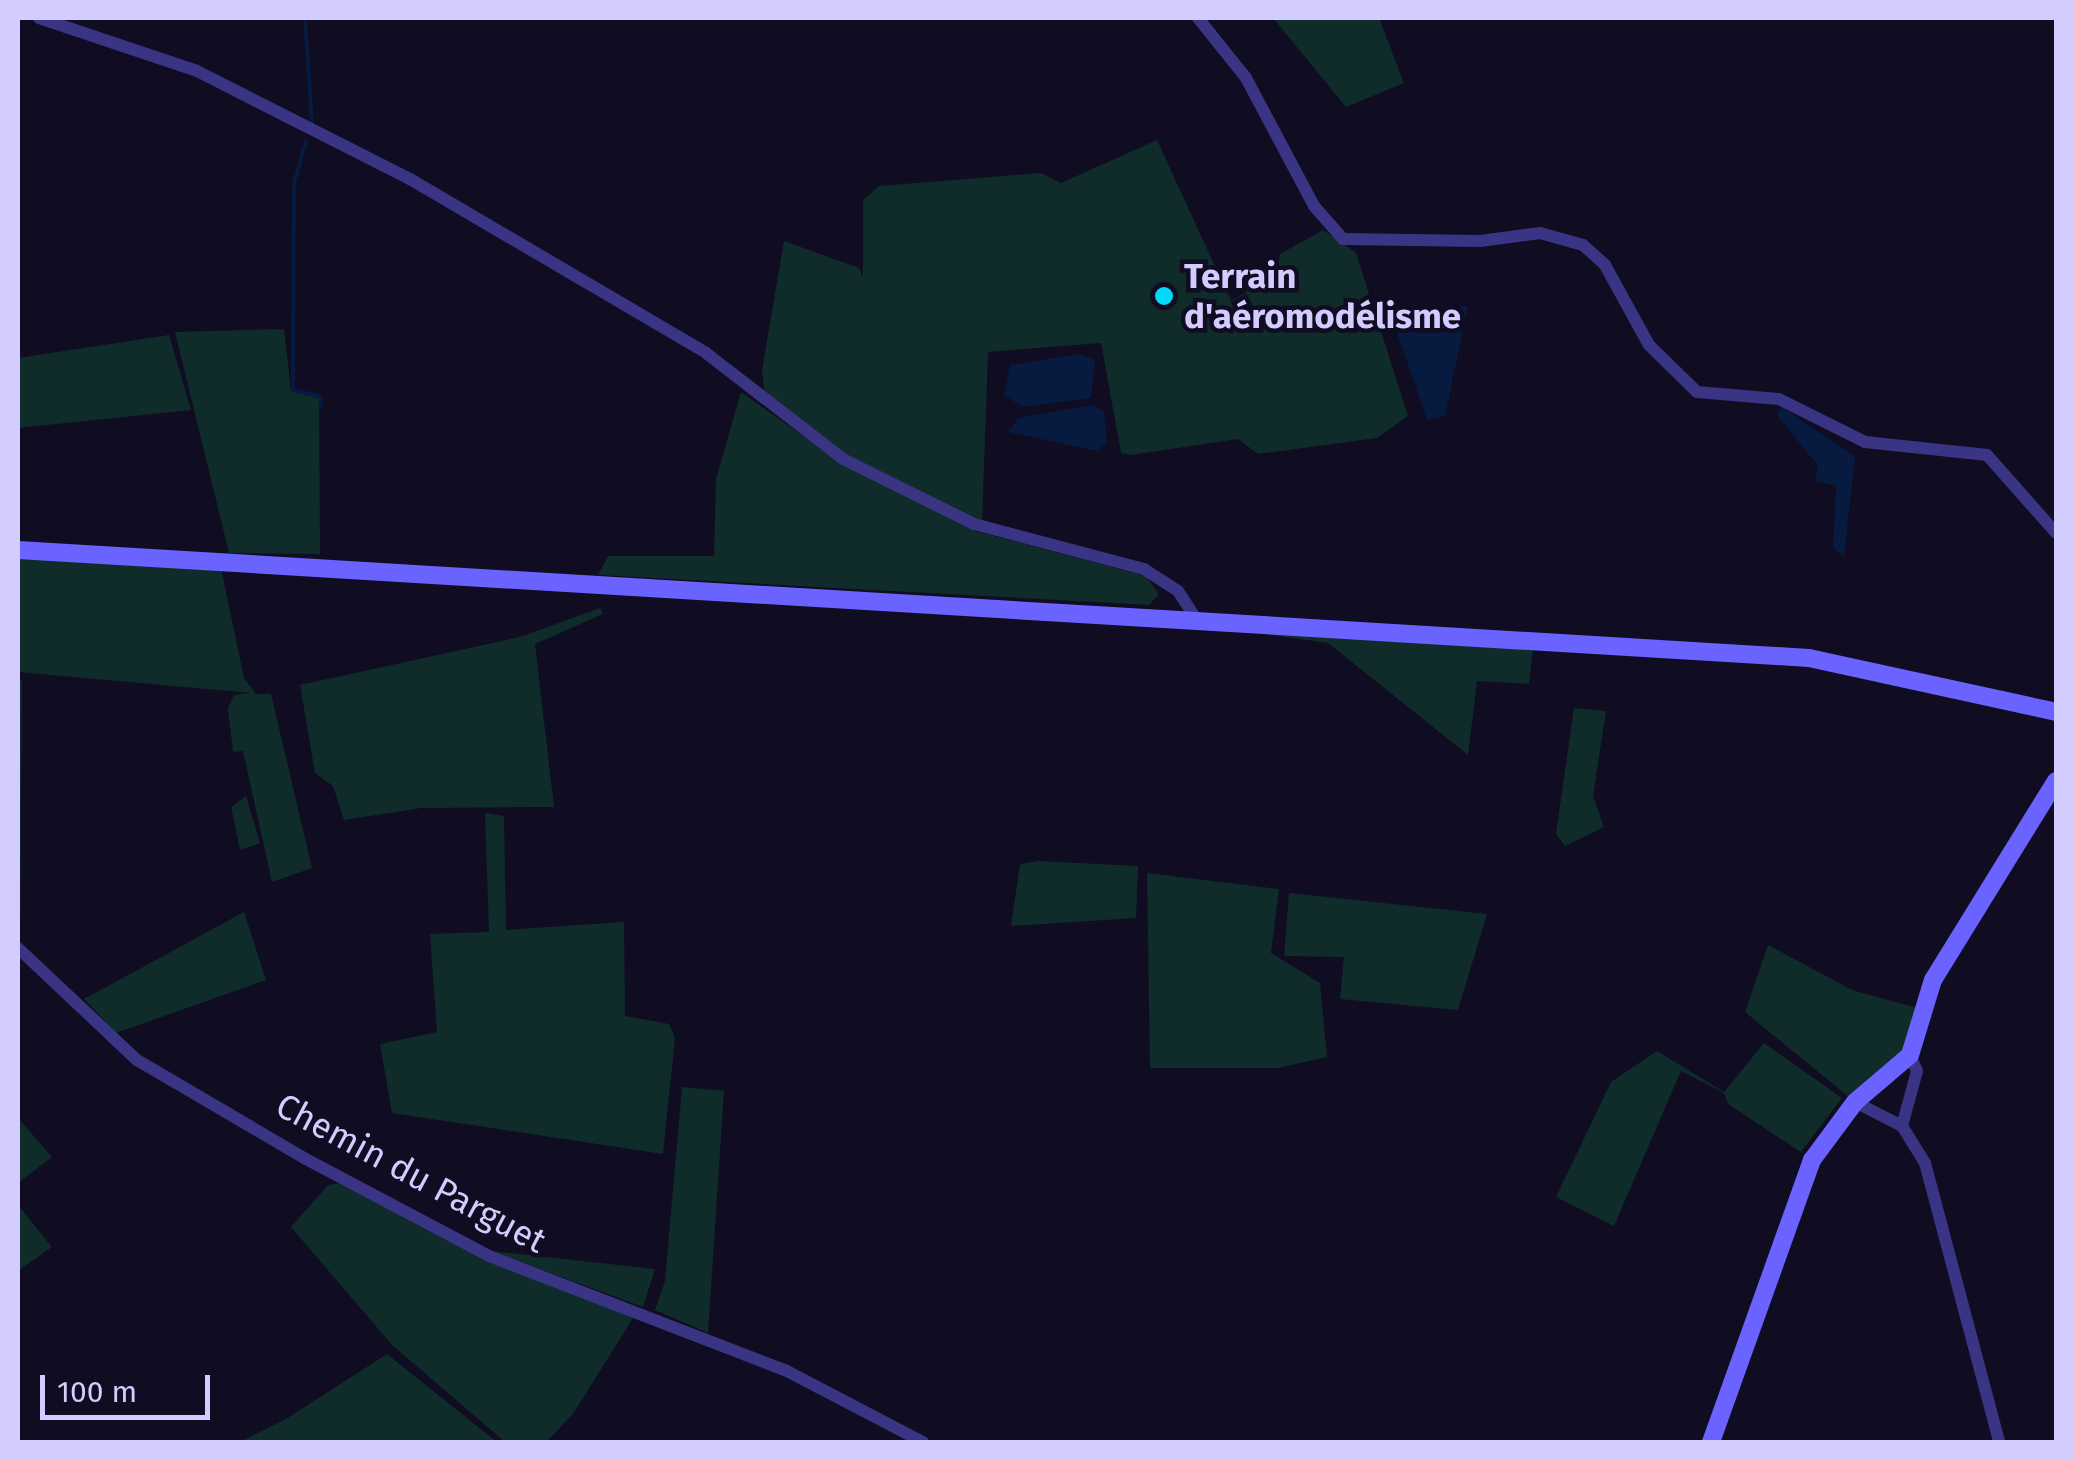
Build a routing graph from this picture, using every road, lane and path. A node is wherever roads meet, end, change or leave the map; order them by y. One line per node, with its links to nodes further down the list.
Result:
1 (38, 18): 5 (street)
2 (1198, 18): 3 (street)
3 (2056, 533)
4 (18, 550): 5 (street)
5 (1201, 625): 6 (street)
6 (2049, 711): 7 (street)
7 (2056, 724)
8 (2056, 781): 10 (street)
9 (18, 948): 13 (street, Chemin du Parguet)
10 (1910, 1055): 11 (street); 12 (street)
11 (1855, 1102): 12 (street); 14 (street)
12 (1902, 1126): 15 (street)
13 (923, 1442)
14 (1711, 1442)
15 (1999, 1442)

